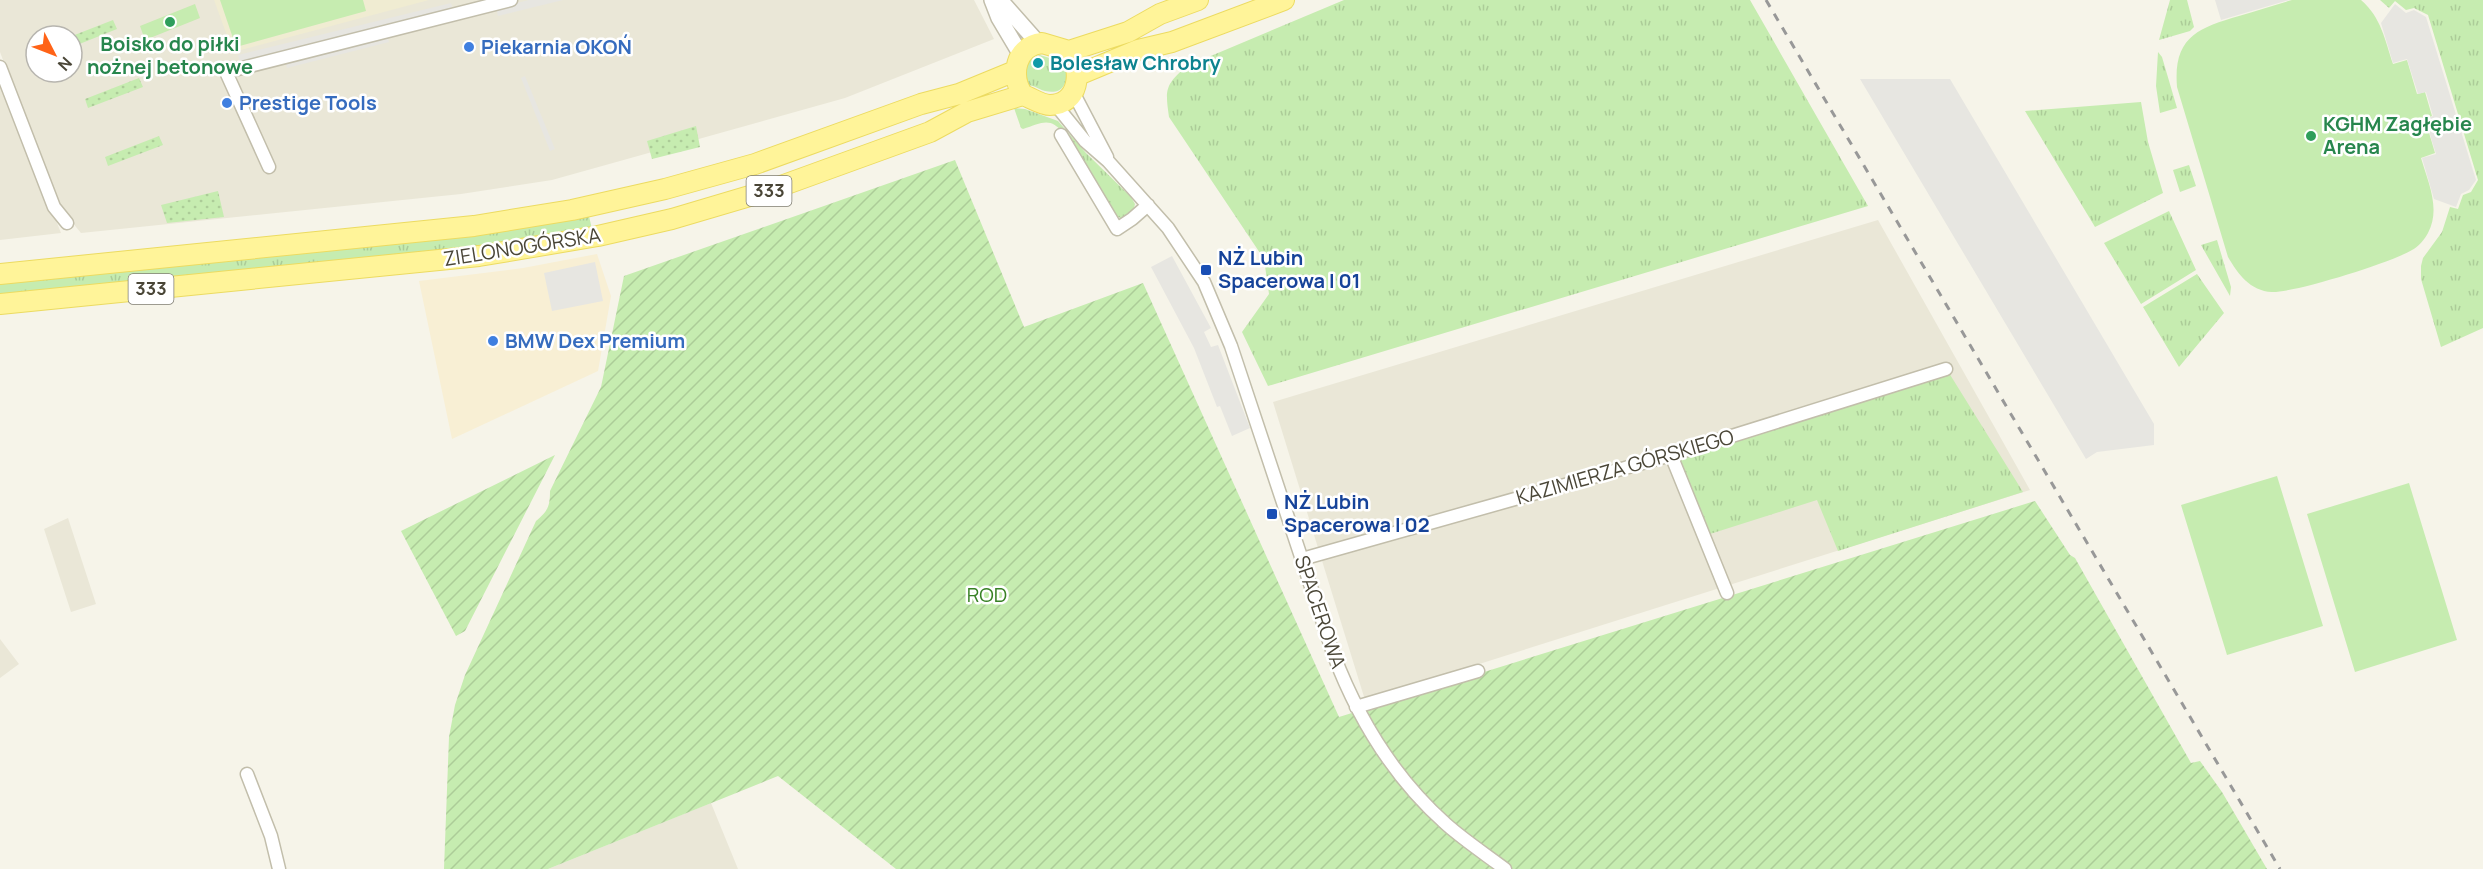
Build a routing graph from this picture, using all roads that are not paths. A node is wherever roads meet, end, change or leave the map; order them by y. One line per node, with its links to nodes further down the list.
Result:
1 (511, 0): 15 (street)
2 (992, 0): 8 (street)
3 (1000, 0): 6 (street)
4 (1198, 0): 7 (main road)
5 (1284, 0): 10 (main road)
6 (1038, 43): 7 (main road); 8 (main road, 333)
7 (1069, 51): 10 (main road)
8 (1018, 63): 11 (main road); 18 (main road, ZIELONOGÓRSKA / 333)
9 (0, 67): 17 (street)
10 (1075, 83): 12 (main road); 14 (street, SPACEROWA)
11 (1023, 96): 12 (main road); 19 (main road, ZIELONOGÓRSKA / 333)
12 (1055, 104): 14 (street, SPACEROWA)
13 (1061, 135): 16 (street)
14 (1108, 161): 16 (street, SPACEROWA)
15 (269, 167)
16 (1148, 205): 22 (street, SPACEROWA)
17 (67, 224)
18 (0, 274)
19 (0, 304)
20 (1946, 369): 21 (street, KAZIMIERZA GÓRSKIEGO)
21 (1671, 455): 22 (street, KAZIMIERZA GÓRSKIEGO); 23 (street)
22 (1302, 559): 25 (street, SPACEROWA)
23 (1727, 593)
24 (1478, 671): 25 (street)
25 (1356, 707): 28 (street, SPACEROWA)
26 (247, 774): 27 (street)
27 (279, 869)
28 (1505, 869)

